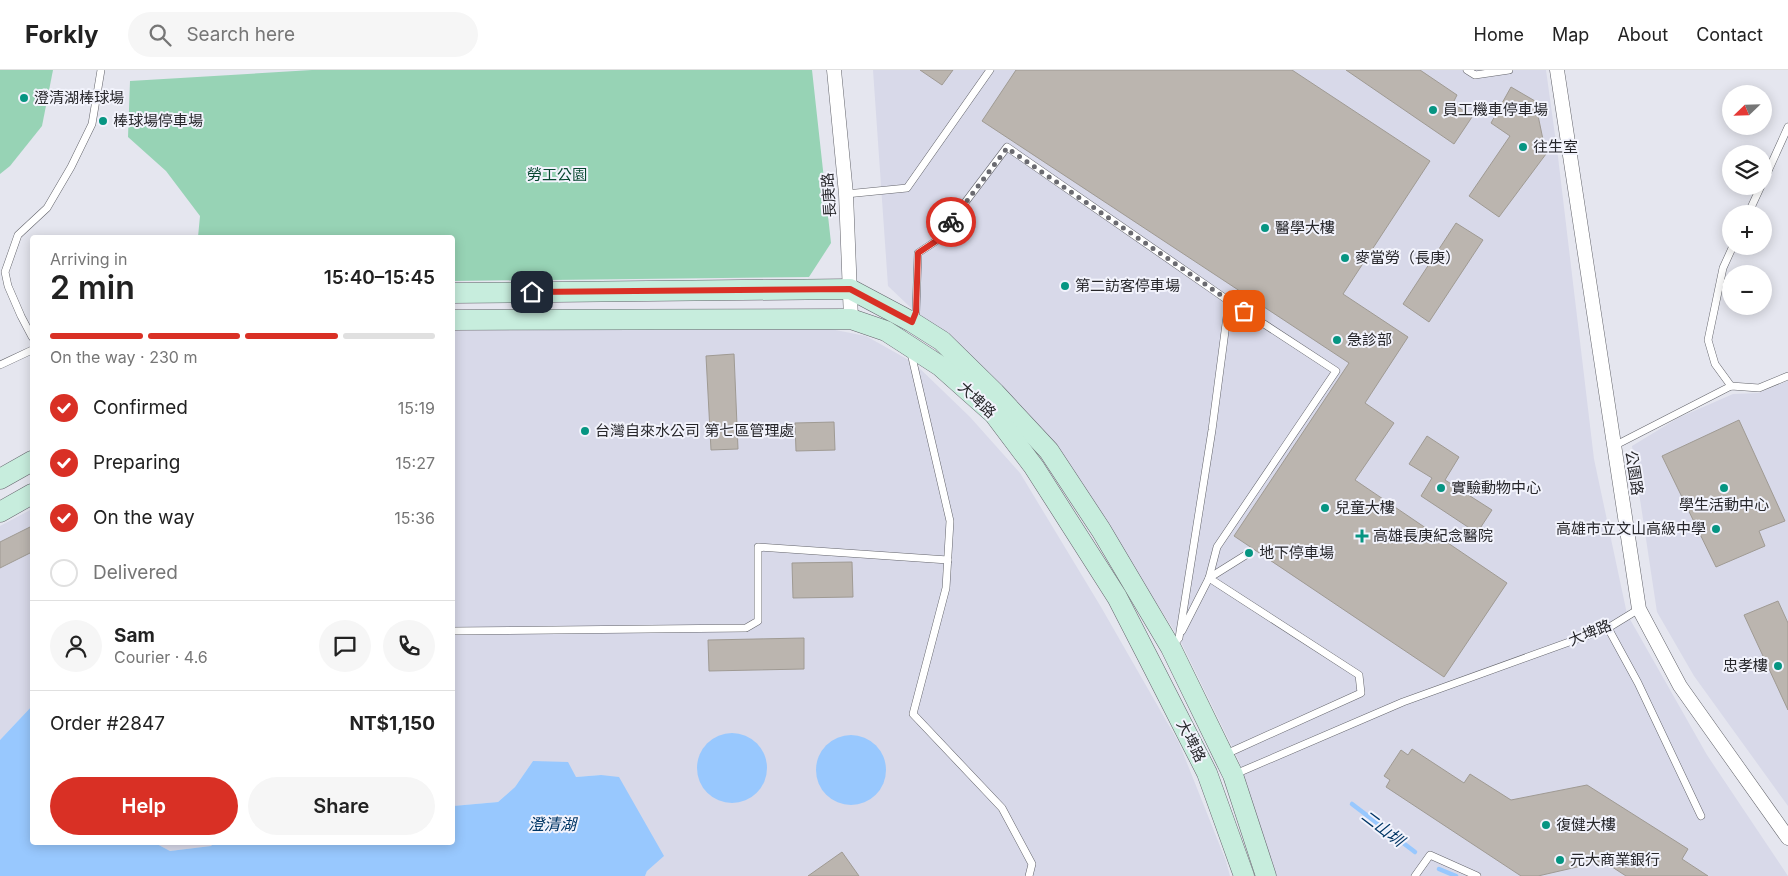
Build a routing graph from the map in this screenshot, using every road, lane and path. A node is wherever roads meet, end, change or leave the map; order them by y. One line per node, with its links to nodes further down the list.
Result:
1 (101, 70): 17 (lane)
2 (834, 70): 9 (street, 長庚路)
3 (990, 70): 9 (lane)
4 (1467, 70): 5 (lane)
5 (1509, 70)
6 (1557, 70): 23 (street, 公園路)
7 (1788, 127): 8 (lane)
8 (1772, 162)
9 (846, 194): 11 (street, 長庚路)
10 (1729, 255): 22 (lane)
11 (850, 289): 12 (main road, 大埤路); 14 (street, 長庚路); 16 (main road, 大埤路)
12 (455, 293)
13 (1229, 300): 16 (lane); 30 (lane); 34 (lane)
14 (851, 319): 15 (main road, 大埤路); 18 (main road, 大埤路)
15 (455, 320)
16 (912, 322): 34 (main road, 大埤路)
17 (30, 333)
18 (910, 346): 29 (lane); 40 (main road, 大埤路)
19 (30, 351): 20 (lane)
20 (0, 365)
21 (1788, 376): 22 (lane)
22 (1731, 386): 23 (lane)
23 (1614, 446): 31 (street, 公園路)
24 (30, 462): 25 (main road)
25 (0, 480)
26 (30, 495): 27 (main road)
27 (0, 512)
28 (1249, 553): 30 (lane)
29 (948, 560): 33 (lane); 39 (lane)
30 (1209, 578): 34 (lane); 35 (lane)
31 (1639, 609): 32 (lane, 大埤路); 38 (street, 公園路)
32 (1608, 628): 36 (lane, 大埤路); 37 (lane)
33 (455, 631)
34 (1175, 643): 35 (main road, 大埤路)
35 (1224, 756): 36 (main road, 大埤路)
36 (1233, 775): 41 (main road, 大埤路)
37 (1701, 816)
38 (1788, 838)
39 (1028, 876)
40 (1244, 876)
41 (1266, 876)
42 (1416, 876): 43 (lane)
43 (1477, 876)

